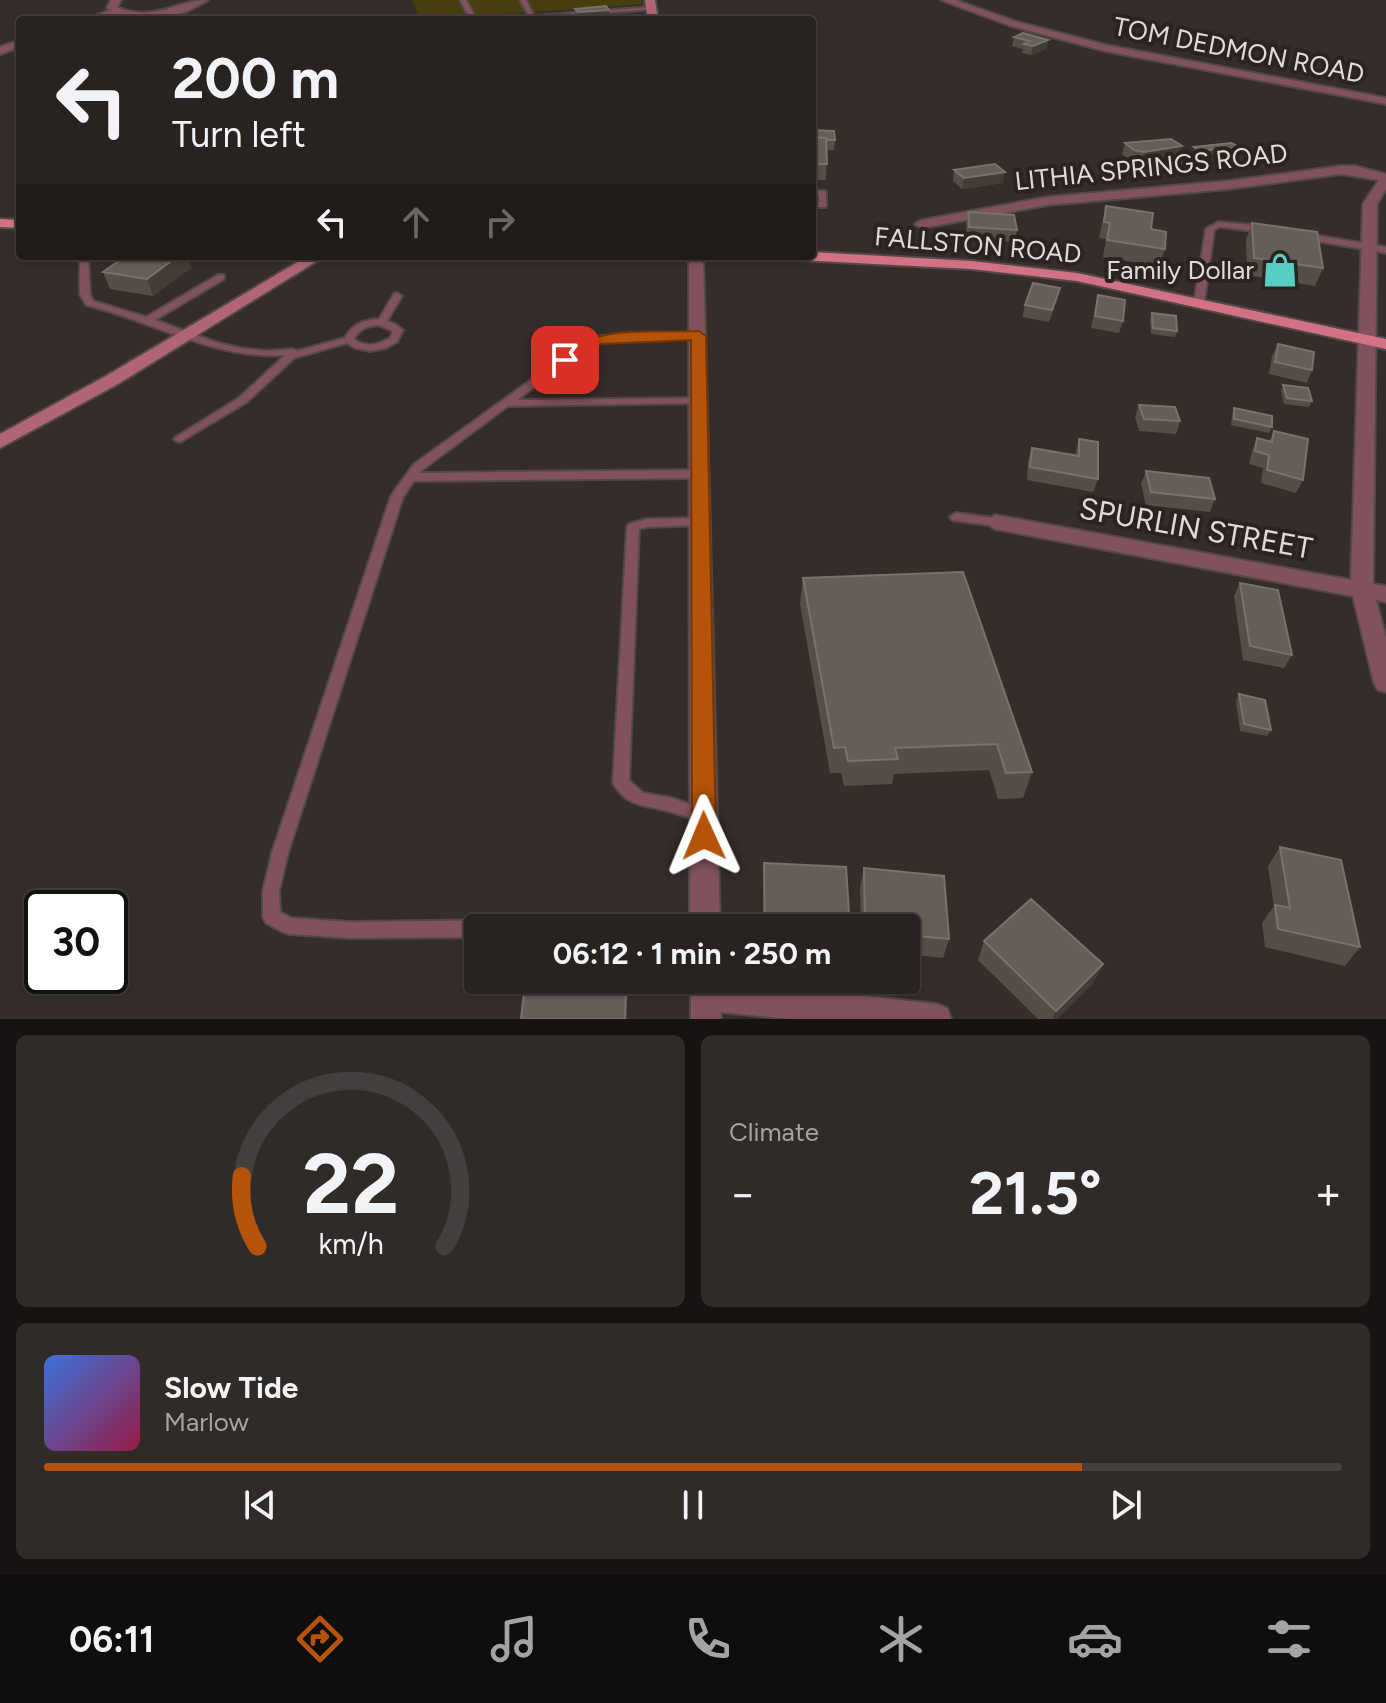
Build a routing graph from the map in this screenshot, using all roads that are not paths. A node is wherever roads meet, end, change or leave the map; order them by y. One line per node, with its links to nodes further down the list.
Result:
1 (203, 0): 3 (street)
2 (946, 0): 7 (street, TOM DEDMON ROAD)
3 (117, 6): 5 (street)
4 (651, 10): 6 (lane)
5 (97, 16)
6 (549, 16)
7 (1386, 101)
8 (1386, 179): 11 (street, LITHIA SPRINGS ROAD); 14 (street, LITHIA SPRINGS ROAD)
9 (816, 193): 10 (lane)
10 (816, 205)
11 (922, 224)
12 (1282, 232): 22 (lane)
13 (1296, 235): 14 (lane)
14 (1369, 247): 15 (lane); 28 (street, LITHIA SPRINGS ROAD)
15 (1386, 250)
16 (816, 257): 22 (main road, FALLSTON ROAD)
17 (84, 260): 23 (lane)
18 (311, 260): 25 (street)
19 (696, 260): 26 (street)
20 (221, 277): 23 (lane)
21 (397, 296): 24 (lane)
22 (1199, 303): 28 (main road, FALLSTON ROAD)
23 (148, 320): 25 (lane)
24 (382, 322): 27 (lane); 27 (lane)
25 (187, 336): 30 (lane); 35 (street)
26 (699, 336): 32 (street); 33 (lane)
27 (349, 340): 29 (lane)
28 (1376, 342): 41 (street, LITHIA SPRINGS ROAD)
29 (300, 351): 30 (lane); 31 (lane)
30 (255, 355): 31 (lane)
31 (266, 379): 34 (lane)
32 (699, 401): 33 (lane); 36 (street)
33 (507, 403): 37 (lane)
34 (180, 439)
35 (0, 442)
36 (699, 474): 37 (lane); 39 (street)
37 (411, 477): 46 (lane)
38 (956, 517): 40 (lane)
39 (699, 522): 44 (street); 44 (lane)
40 (995, 522): 41 (street, SPURLIN STREET)
41 (1362, 589): 42 (street, SPURLIN STREET); 43 (street, LITHIA SPRINGS ROAD)
42 (1386, 594)
43 (1386, 683)
44 (704, 816): 45 (street)
45 (705, 914)
46 (464, 929)
47 (706, 998): 48 (street)
48 (936, 1019)

